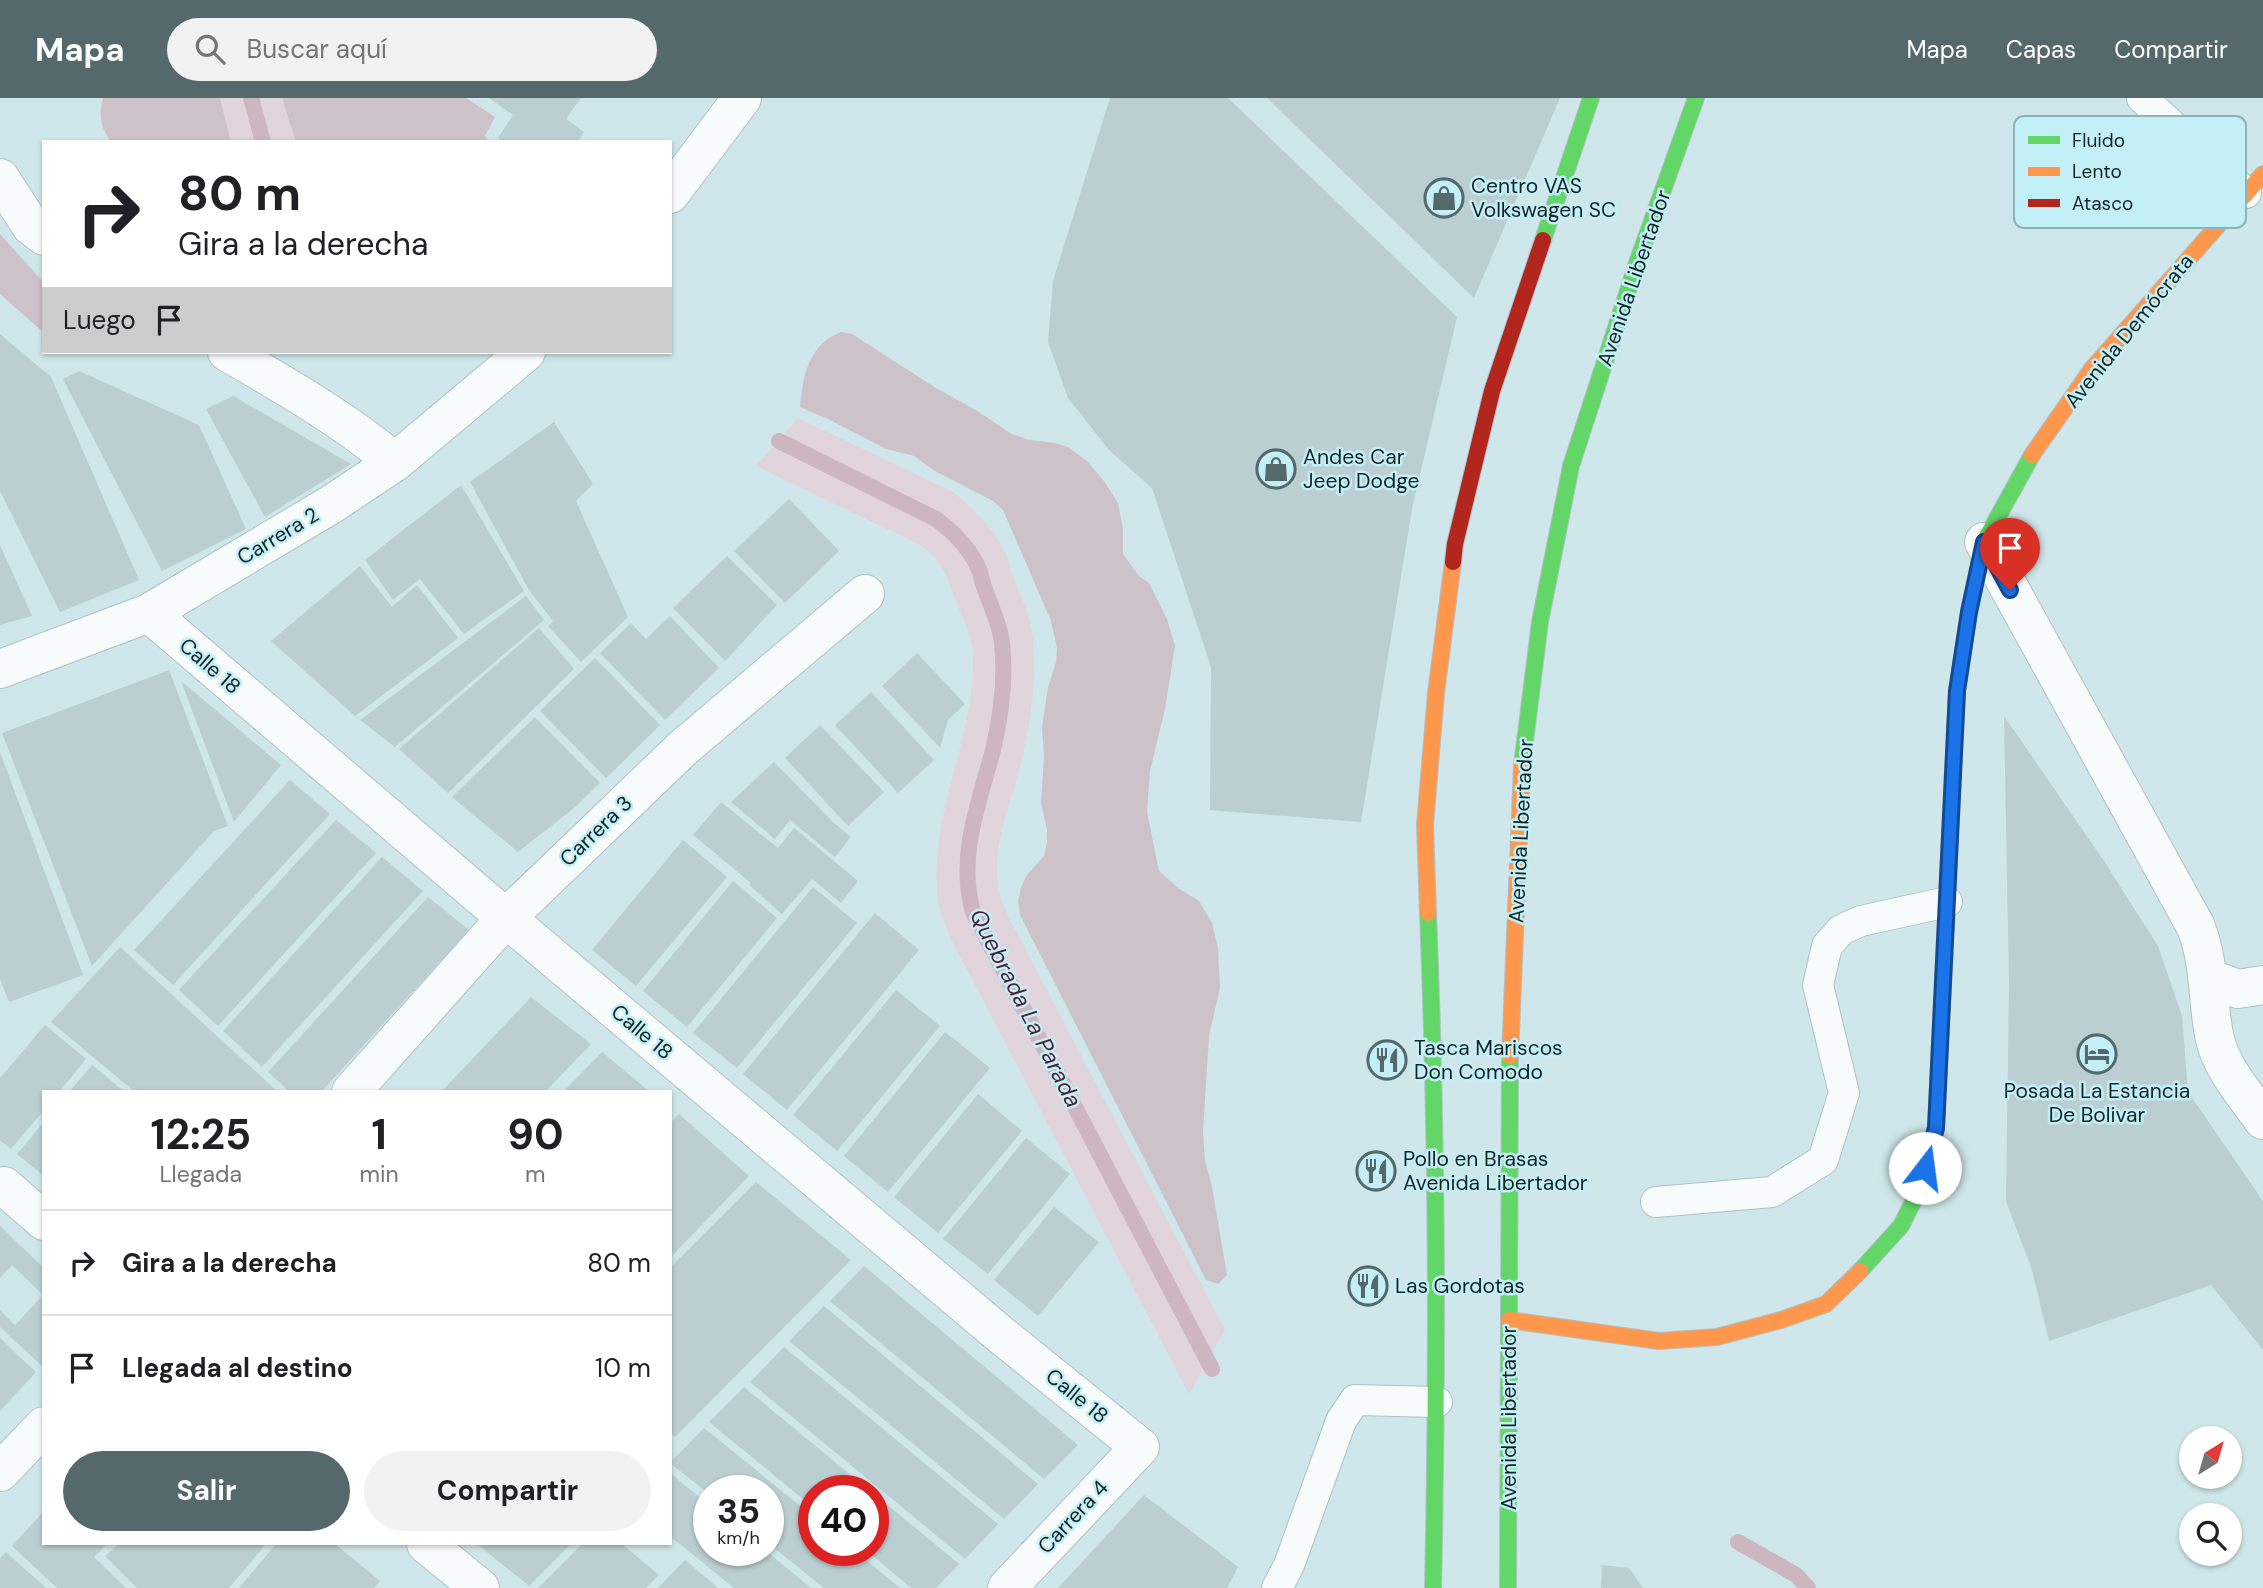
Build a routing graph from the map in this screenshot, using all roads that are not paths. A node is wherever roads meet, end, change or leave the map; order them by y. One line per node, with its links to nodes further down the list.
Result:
1 (742, 98): 7 (street)
2 (1591, 98): 27 (main road)
3 (1696, 98): 26 (main road, Avenida Libertador)
4 (2142, 98): 5 (lane)
5 (2166, 116)
6 (0, 177): 9 (street)
7 (672, 191)
8 (2215, 228): 13 (main road, Avenida Demócrata)
9 (42, 234)
10 (230, 354): 12 (street)
11 (524, 354): 12 (street, Carrera 2)
12 (395, 462): 15 (street, Carrera 2)
13 (1984, 542): 17 (main road, Avenida Demócrata); 19 (street)
14 (865, 594): 18 (street, Carrera 3)
15 (149, 613): 16 (street, Carrera 2); 18 (street, Calle 18)
16 (0, 669)
17 (1947, 902): 24 (lane); 26 (main road, Avenida Demócrata)
18 (506, 918): 21 (street, Carrera 3); 29 (street, Calle 18)
19 (2208, 978): 20 (street); 22 (street)
20 (2263, 985)
21 (353, 1090)
22 (2263, 1121)
23 (4, 1186): 25 (street)
24 (1656, 1202)
25 (42, 1219)
26 (1509, 1320): 36 (main road, Avenida Libertador)
27 (1437, 1402): 34 (lane); 35 (main road)
28 (42, 1428): 30 (street)
29 (1140, 1447): 33 (street, Carrera 4)
30 (0, 1472)
31 (427, 1545): 32 (street)
32 (480, 1588)
33 (1007, 1588)
34 (1277, 1588)
35 (1433, 1588)
36 (1508, 1588)

